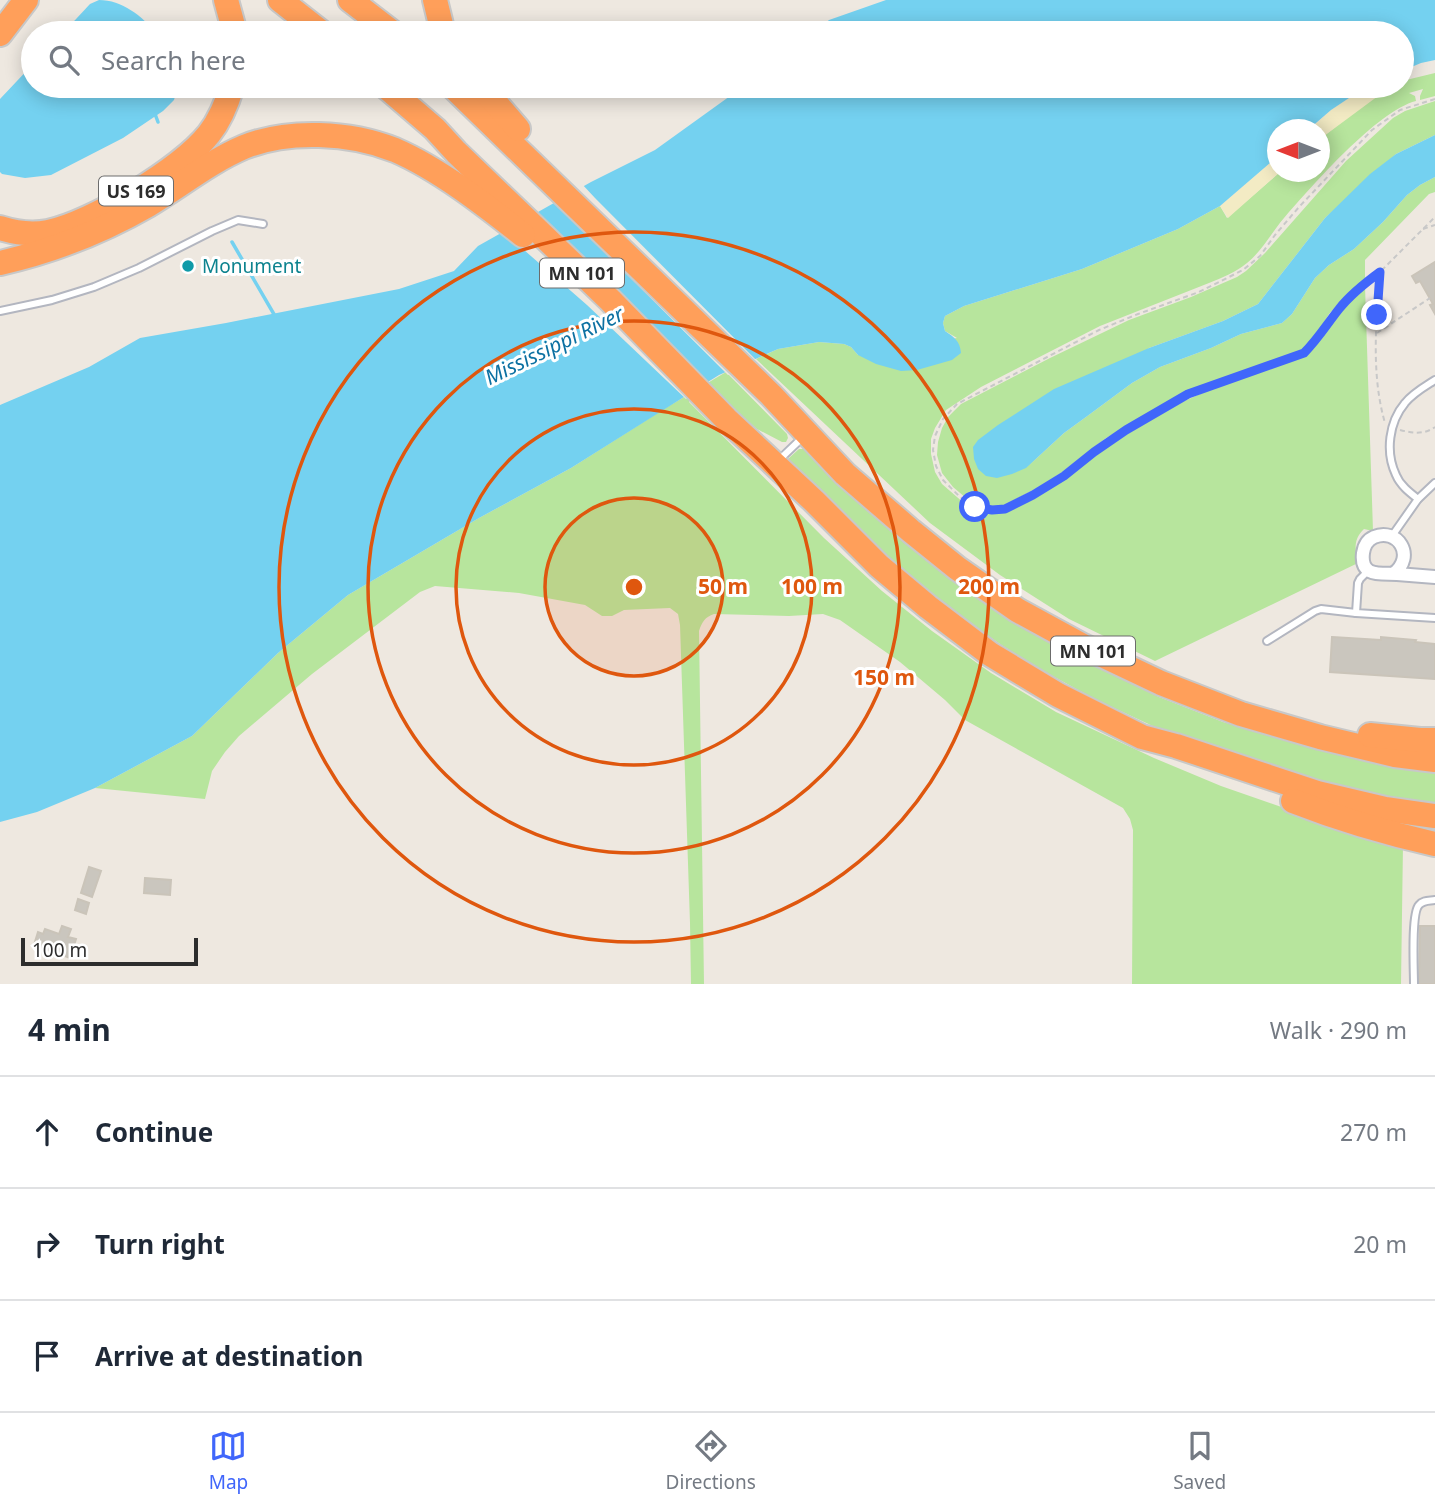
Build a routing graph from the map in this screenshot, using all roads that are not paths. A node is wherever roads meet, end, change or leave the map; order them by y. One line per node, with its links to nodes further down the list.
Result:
1 (25, 0): 10 (highway); 11 (highway)
2 (226, 0): 6 (highway)
3 (280, 0): 7 (highway)
4 (349, 0): 8 (highway)
5 (435, 0): 9 (highway)
6 (233, 21)
7 (307, 21)
8 (377, 21)
9 (440, 21)
10 (0, 27)
11 (0, 34)
12 (228, 98): 18 (highway, US 169)
13 (399, 98): 20 (highway, MN 101)
14 (472, 98): 16 (highway)
15 (486, 98): 16 (highway)
16 (490, 109): 23 (highway, MN 101)
17 (263, 224): 21 (lane)
18 (0, 228)
19 (0, 263): 20 (highway)
20 (610, 300): 24 (highway, MN 101)
21 (0, 311)
22 (1435, 380): 26 (lane)
23 (807, 433): 24 (lane); 34 (highway, MN 101)
24 (774, 464): 36 (highway, MN 101)
25 (1435, 482): 26 (lane)
26 (1418, 499): 27 (lane)
27 (1392, 536): 28 (street); 29 (street)
28 (1368, 571): 29 (street); 31 (lane)
29 (1393, 574): 30 (street)
30 (1435, 578)
31 (1356, 613): 32 (lane); 33 (lane)
32 (1435, 618)
33 (1267, 641)
34 (1161, 683): 35 (highway); 37 (highway, MN 101)
35 (1435, 740)
36 (1176, 746): 38 (highway, MN 101); 39 (highway)
37 (1435, 760)
38 (1435, 816)
39 (1435, 844)
40 (1435, 901): 41 (lane)
41 (1414, 984)

